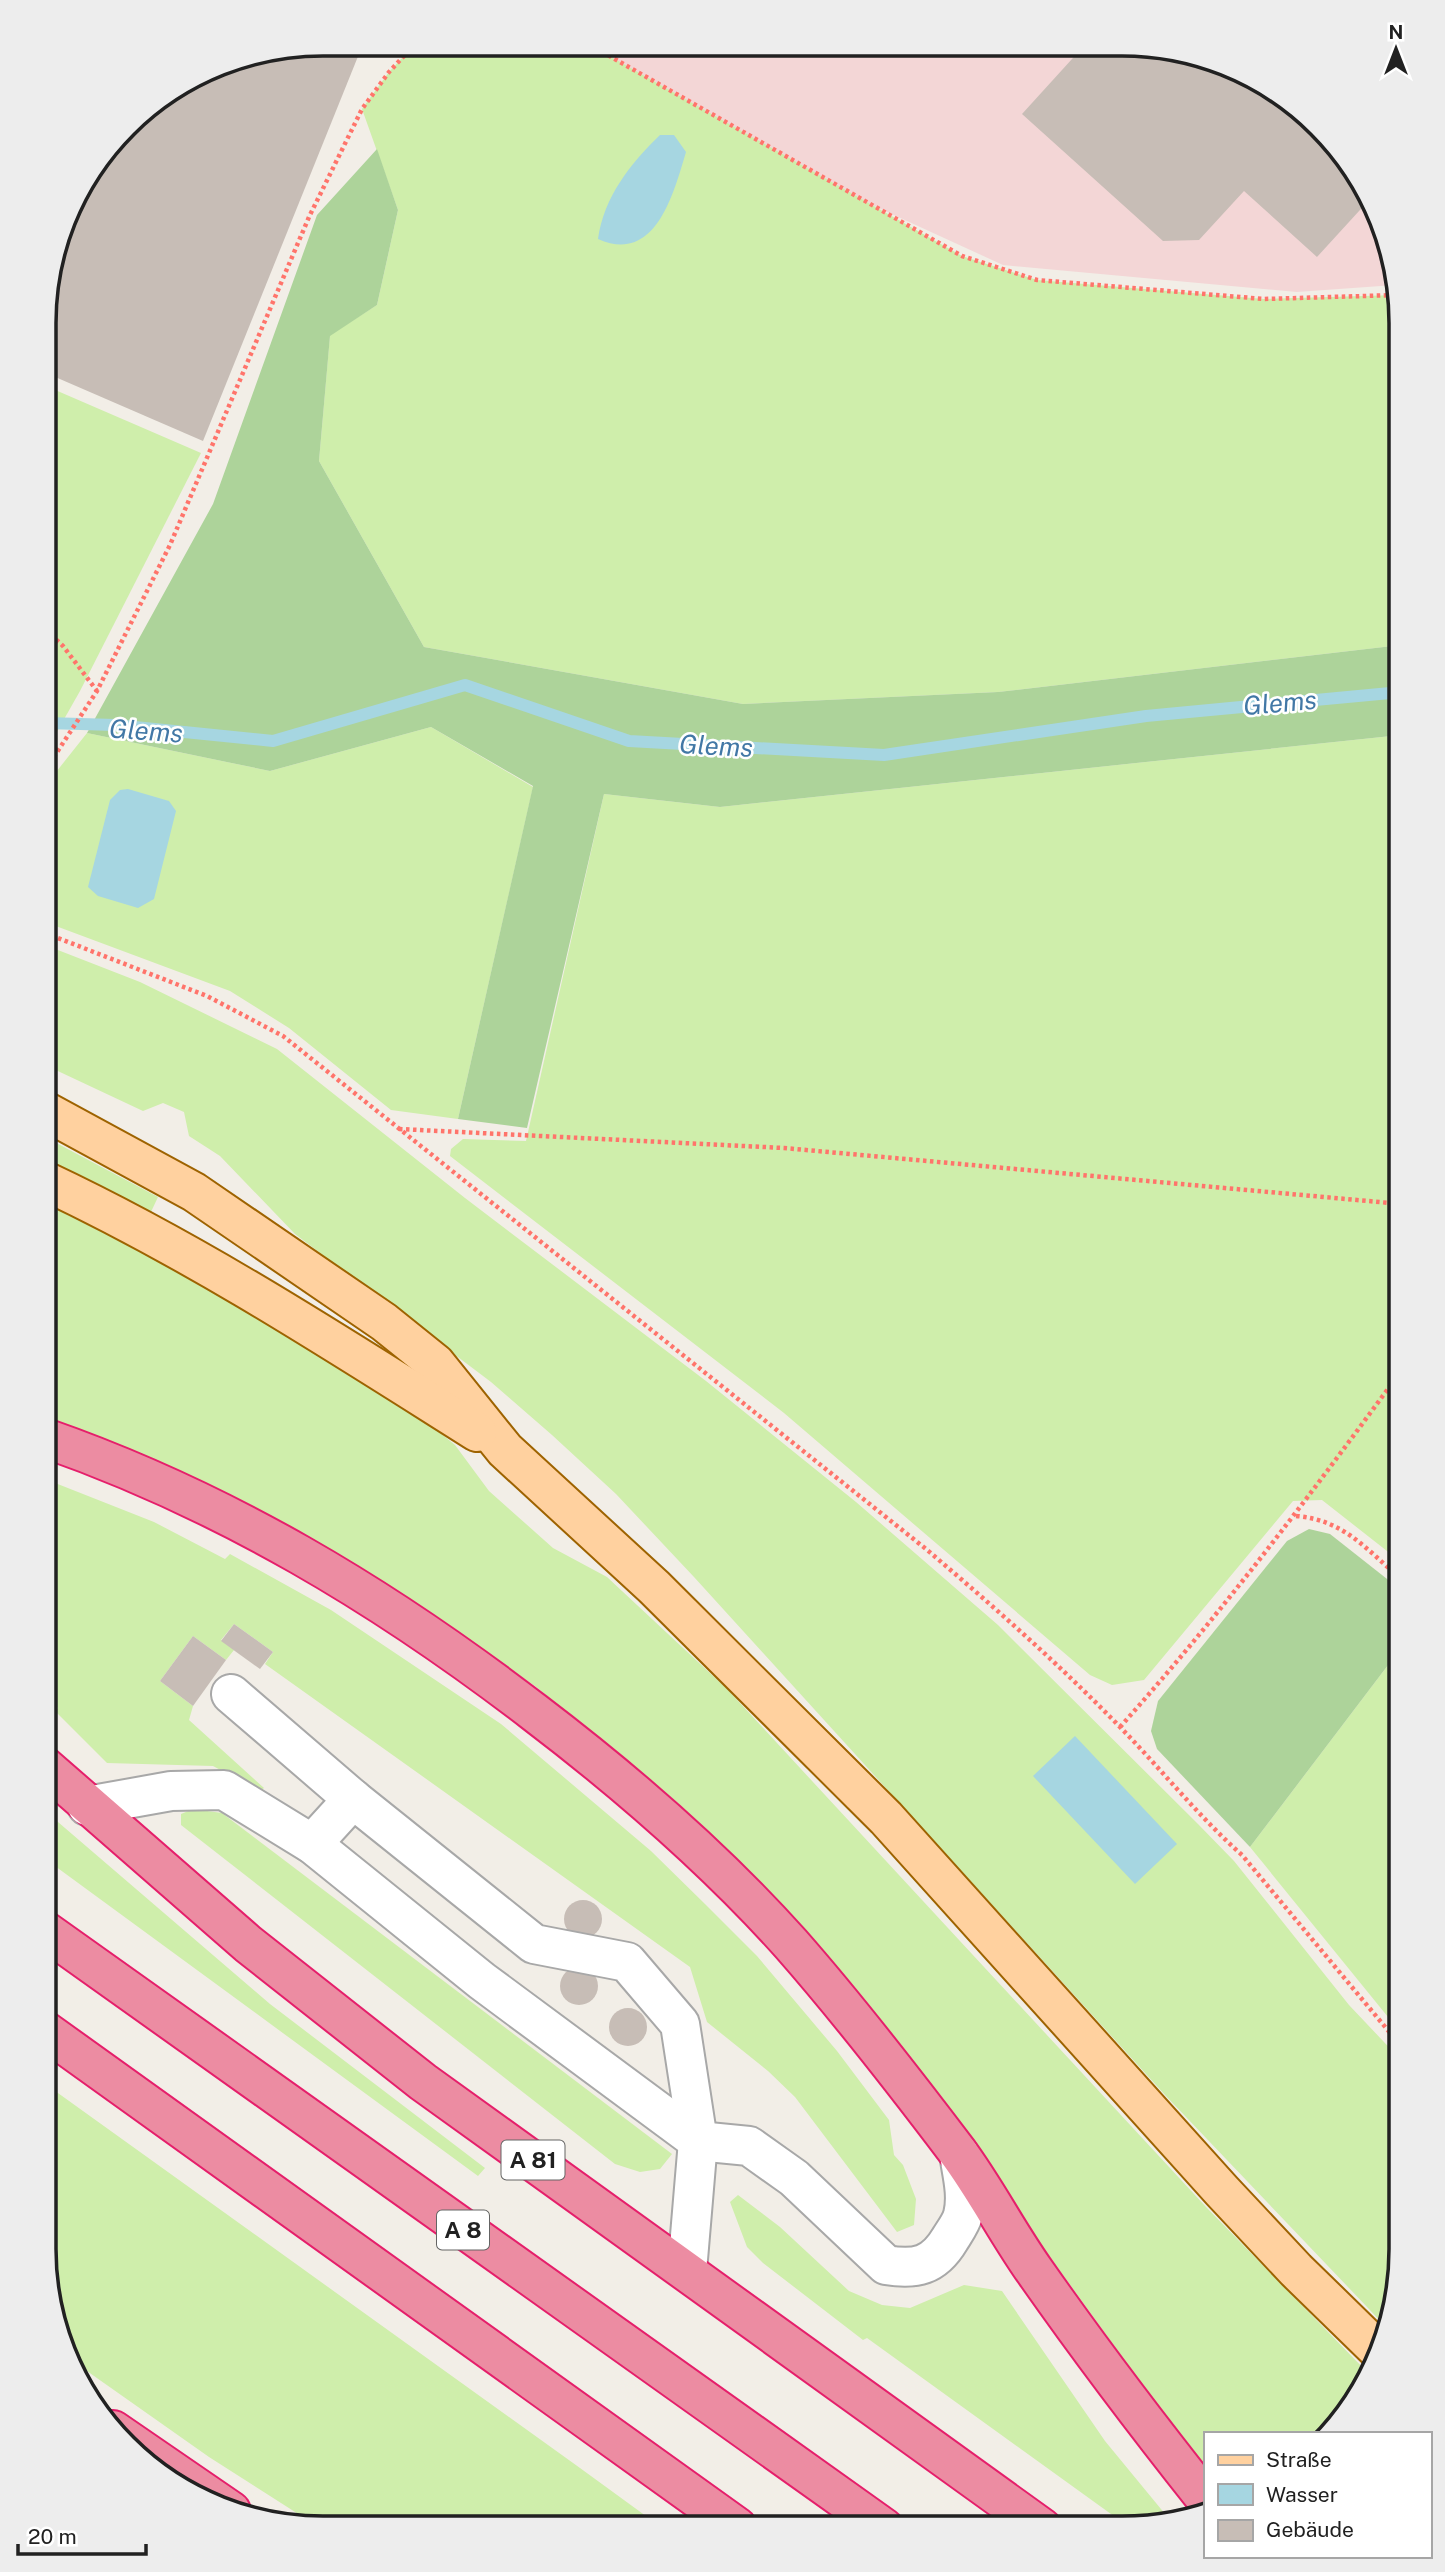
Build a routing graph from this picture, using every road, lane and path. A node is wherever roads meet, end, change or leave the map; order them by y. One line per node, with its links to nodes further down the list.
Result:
1 (404, 56): 5 (path)
2 (609, 56): 3 (path)
3 (1387, 295)
4 (56, 639): 5 (path)
5 (97, 691): 6 (path)
6 (56, 755)
7 (56, 937): 9 (path)
8 (56, 1117): 14 (main road)
9 (398, 1129): 11 (path); 18 (path)
10 (56, 1186): 14 (main road)
11 (1389, 1204)
12 (1389, 1387): 15 (path)
13 (56, 1442): 27 (highway)
14 (505, 1450): 29 (main road)
15 (1295, 1516): 16 (path); 18 (path)
16 (1389, 1570)
17 (232, 1693): 20 (lane)
18 (1120, 1727): 24 (path)
19 (56, 1777): 21 (highway, A 81)
20 (353, 1799): 22 (lane); 26 (lane)
21 (87, 1806): 22 (lane); 28 (highway, A 81)
22 (312, 1844): 26 (lane)
23 (56, 1939): 32 (highway, A 8)
24 (1389, 2032)
25 (56, 2038): 31 (highway)
26 (698, 2141): 27 (lane); 28 (lane)
27 (959, 2154): 30 (highway)
28 (687, 2271): 33 (highway, A 81)
29 (1372, 2344)
30 (1204, 2497)
31 (722, 2516)
32 (867, 2516)
33 (1025, 2516)

